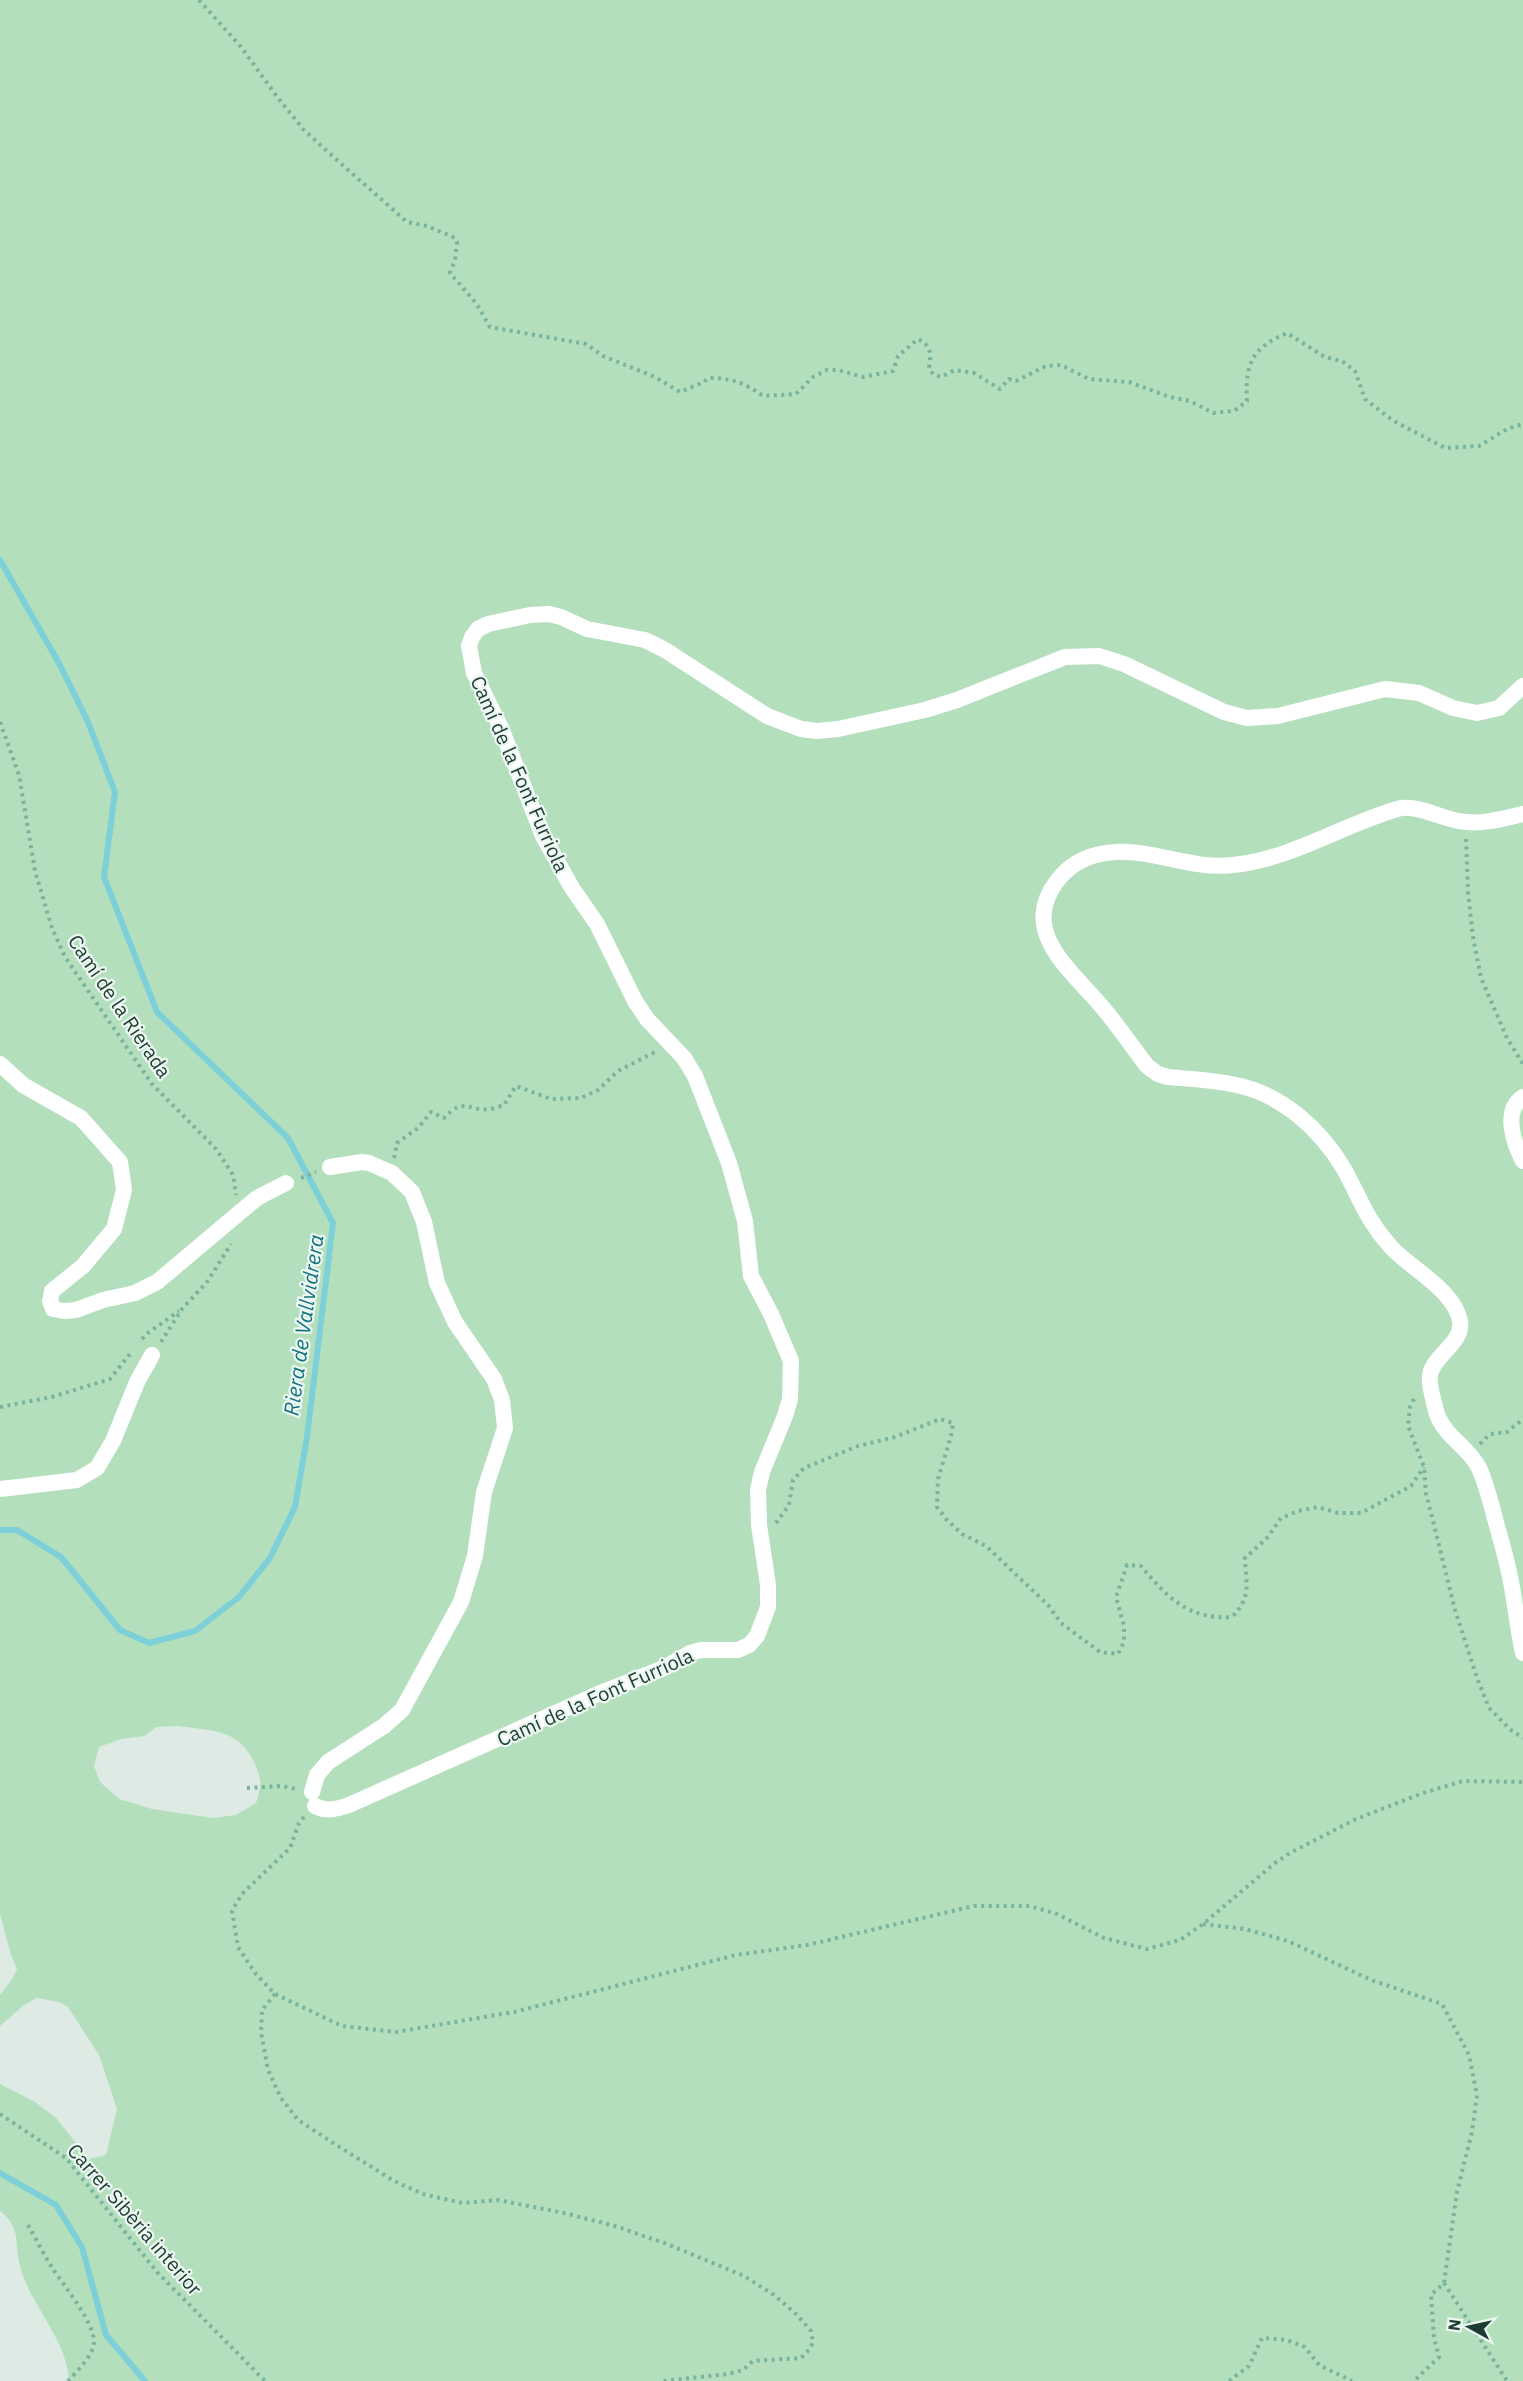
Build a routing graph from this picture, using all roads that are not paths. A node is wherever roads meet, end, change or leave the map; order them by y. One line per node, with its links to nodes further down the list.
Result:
1 (1523, 686): 6 (street, Camí de la Font Furriola)
2 (1523, 814): 10 (street)
3 (0, 1065): 7 (street)
4 (1523, 1096): 5 (street)
5 (1523, 1161)
6 (330, 1167)
7 (286, 1183)
8 (152, 1355): 9 (street)
9 (0, 1488)
10 (1523, 1653)

